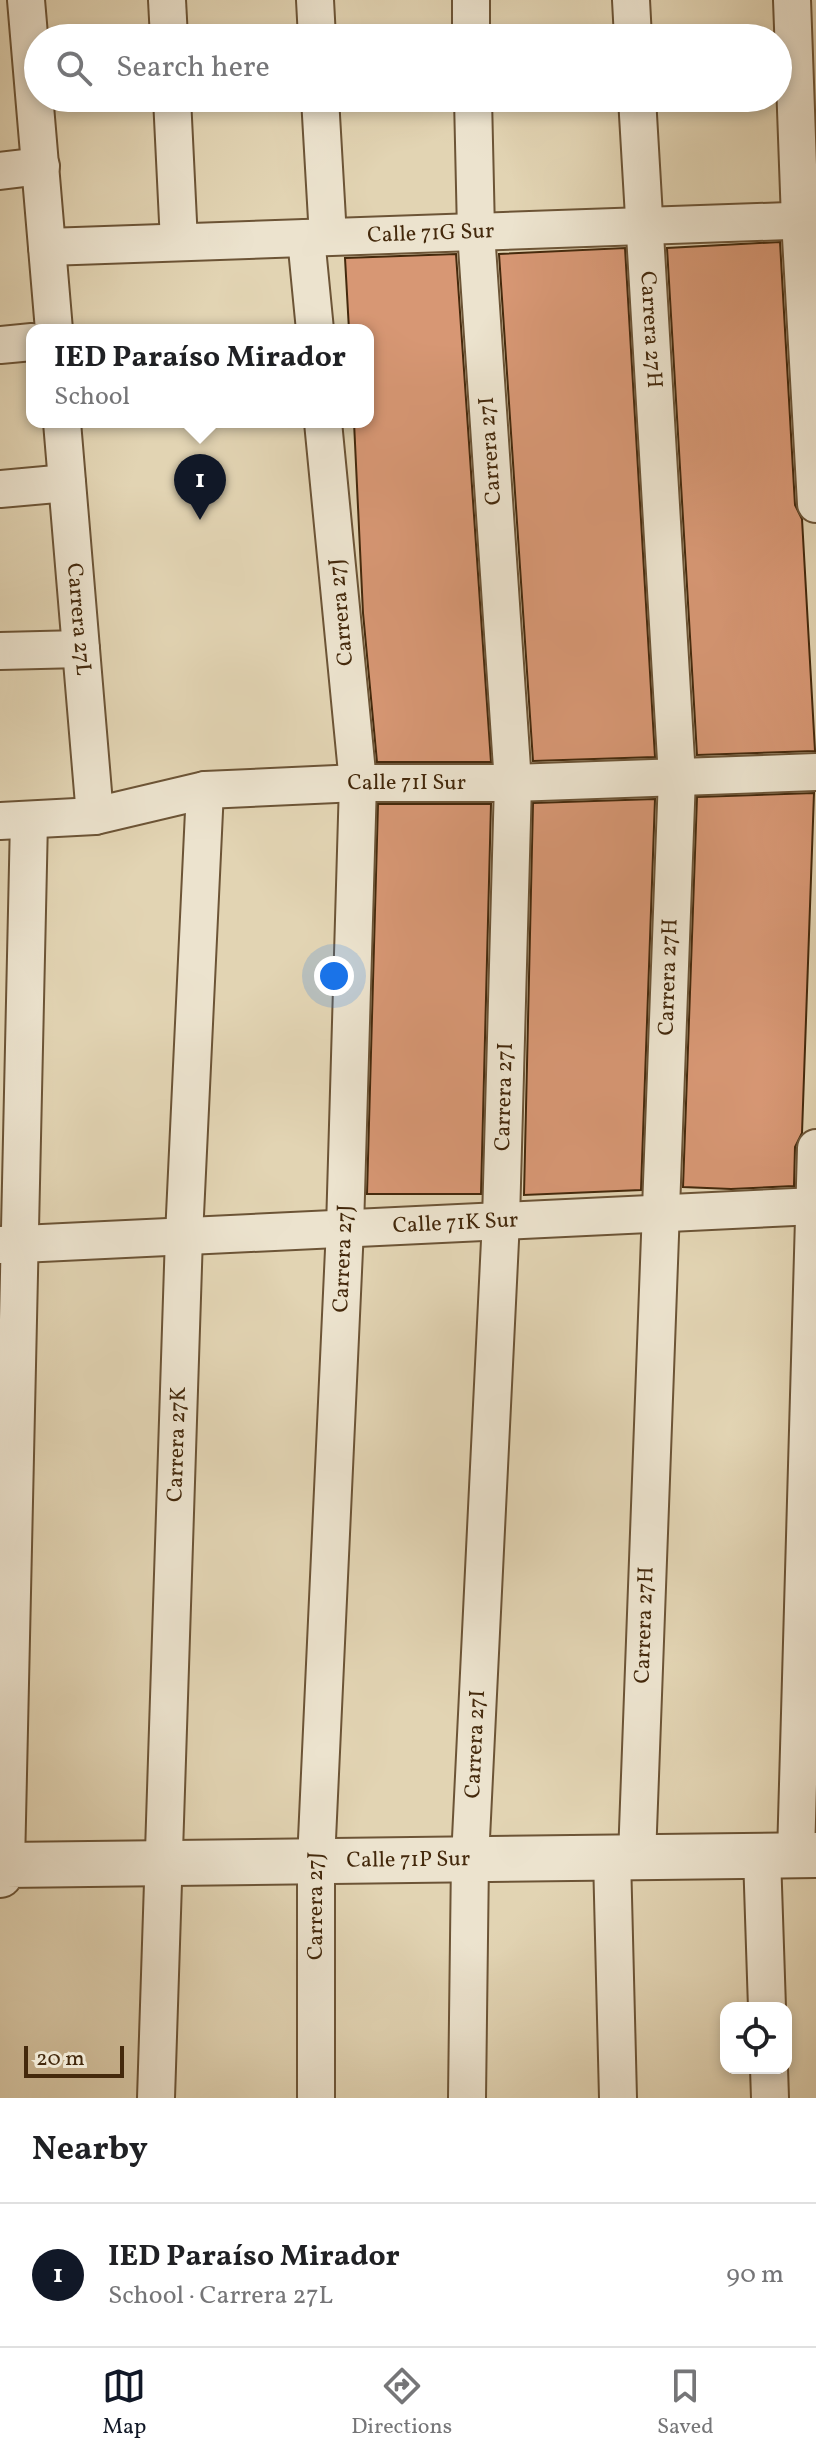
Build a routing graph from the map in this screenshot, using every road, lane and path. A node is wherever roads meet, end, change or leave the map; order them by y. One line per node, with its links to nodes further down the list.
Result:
1 (167, 0): 7 (street)
2 (315, 0): 8 (street)
3 (471, 0): 9 (street)
4 (631, 0): 10 (street)
5 (792, 0): 19 (street)
6 (18, 14): 11 (street)
7 (168, 24)
8 (316, 24)
9 (471, 24)
10 (632, 24)
11 (24, 54)
12 (33, 112): 17 (street)
13 (173, 112): 23 (street)
14 (320, 112): 22 (street)
15 (473, 112): 21 (street, Carrera 27I)
16 (638, 112): 20 (street, Carrera 27H)
17 (41, 166): 18 (street); 24 (street)
18 (0, 171)
19 (808, 220): 20 (street, Calle 71G Sur); 33 (street)
20 (643, 225): 21 (street, Calle 71G Sur); 37 (street, Carrera 27H)
21 (476, 232): 22 (street, Calle 71G Sur); 39 (street, Carrera 27I)
22 (317, 238): 23 (street, Calle 71G Sur); 26 (street)
23 (179, 242): 24 (street, Calle 71G Sur)
24 (47, 247): 25 (street)
25 (53, 324)
26 (315, 324)
27 (26, 343): 28 (street)
28 (0, 345)
29 (62, 428): 31 (street, Carrera 27L)
30 (324, 428): 38 (street, Carrera 27J)
31 (67, 483): 32 (street); 34 (street, Carrera 27L)
32 (0, 489)
33 (816, 504)
34 (81, 649): 35 (street); 41 (street, Carrera 27L)
35 (0, 651)
36 (816, 772): 37 (street, Calle 71I Sur)
37 (677, 777): 39 (street, Calle 71I Sur); 45 (street, Carrera 27H)
38 (358, 783): 39 (street, Calle 71I Sur); 40 (street, Calle 71I Sur); 47 (street, Carrera 27J)
39 (513, 783): 46 (street, Carrera 27I)
40 (205, 790): 41 (street, Calle 71I Sur); 48 (street, Carrera 27K)
41 (95, 816): 42 (street, Calle 71I Sur)
42 (14, 820): 49 (street)
43 (816, 1148): 44 (street)
44 (815, 1206): 45 (street, Calle 71K Sur); 50 (street)
45 (659, 1213): 46 (street, Calle 71K Sur); 51 (street, Carrera 27H)
46 (501, 1220): 47 (street, Calle 71K Sur); 52 (street, Carrera 27I)
47 (345, 1228): 48 (street, Calle 71K Sur); 53 (street, Carrera 27J)
48 (184, 1236): 49 (street, Calle 71K Sur); 54 (street, Carrera 27K)
49 (10, 1244): 55 (street)
50 (791, 1855): 51 (street, Calle 71P Sur); 56 (street)
51 (625, 1857): 52 (street, Calle 71P Sur); 61 (street, Carrera 27H)
52 (470, 1859): 53 (street, Calle 71P Sur); 60 (street, Carrera 27I)
53 (316, 1861): 54 (street, Calle 71P Sur); 59 (street, Carrera 27J)
54 (164, 1863): 55 (street, Calle 71P Sur); 58 (street, Carrera 27K)
55 (2, 1868)
56 (768, 2002)
57 (769, 2074): 62 (street)
58 (156, 2098)
59 (316, 2098)
60 (467, 2098)
61 (618, 2098)
62 (770, 2098)

